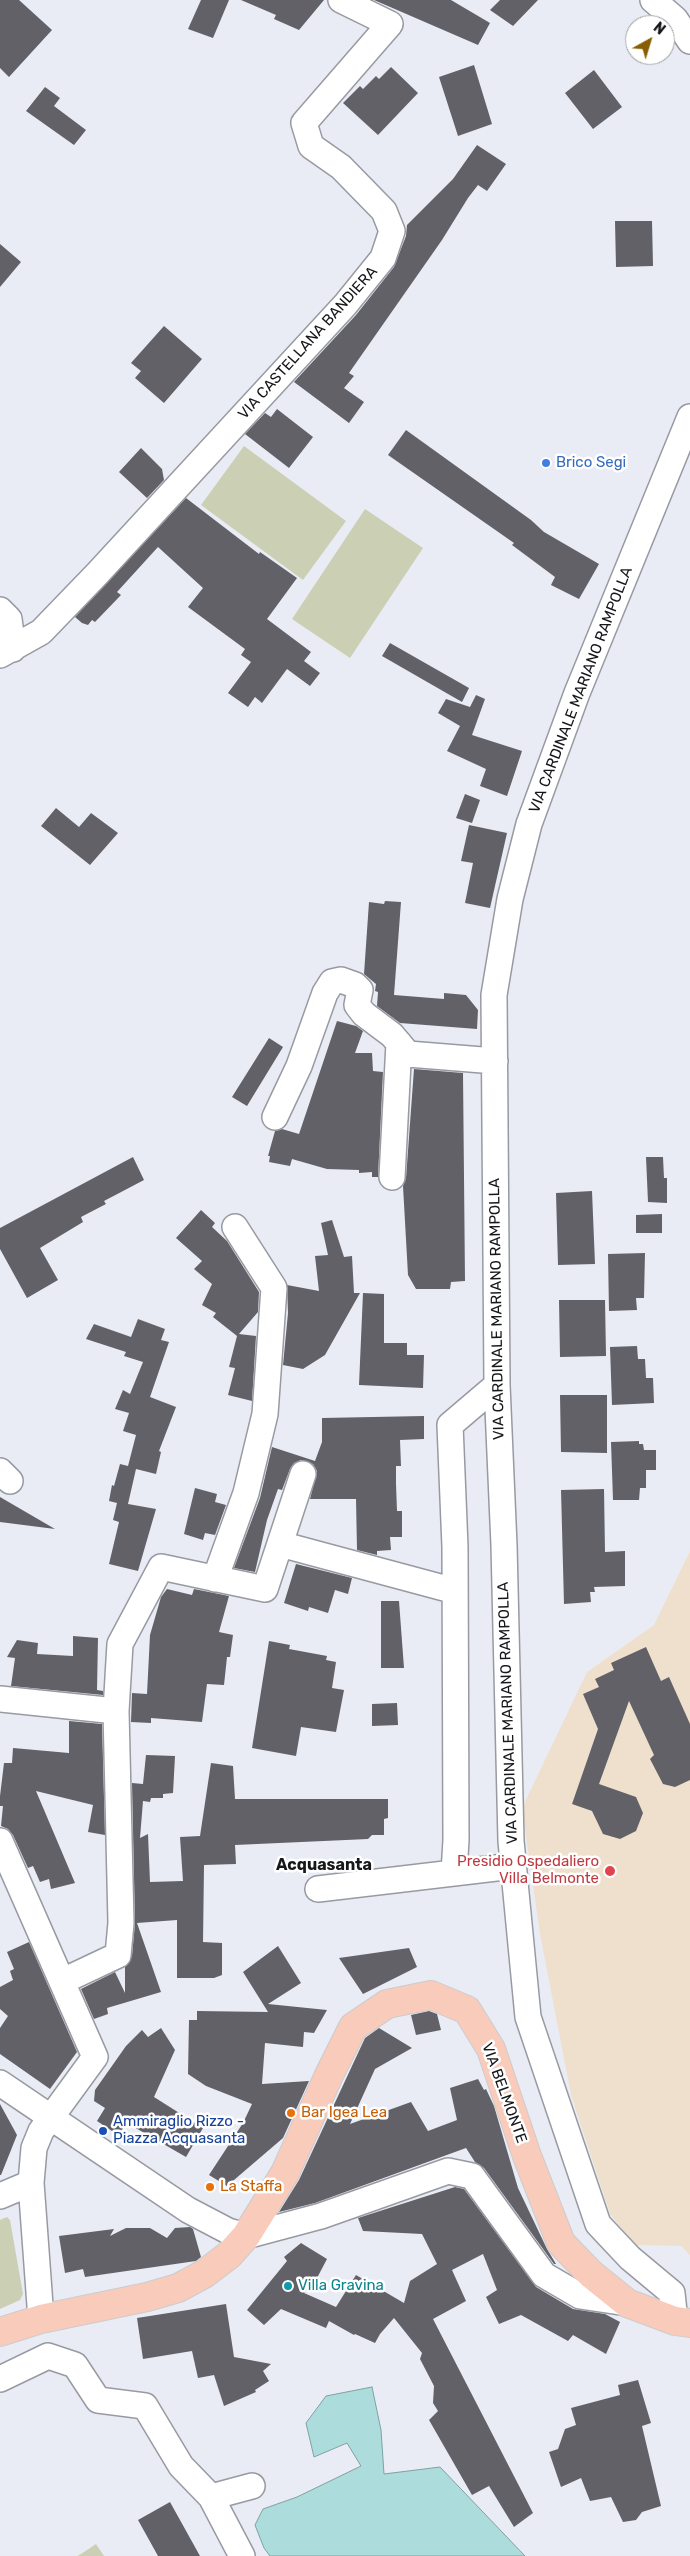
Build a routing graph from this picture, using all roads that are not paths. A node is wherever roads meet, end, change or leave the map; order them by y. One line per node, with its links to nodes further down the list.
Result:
1 (341, 0): 6 (street, VIA CASTELLANA BANDIERA)
2 (653, 0): 3 (street)
3 (690, 41)
4 (690, 417): 8 (street, VIA CARDINALE MARIANO RAMPOLLA)
5 (0, 610): 6 (street)
6 (6, 652)
7 (399, 1043): 8 (street); 9 (street); 10 (street)
8 (495, 1061): 12 (street, VIA CARDINALE MARIANO RAMPOLLA)
9 (275, 1117)
10 (392, 1177)
11 (235, 1227): 15 (street)
12 (497, 1384): 16 (street); 20 (street, VIA CARDINALE MARIANO RAMPOLLA)
13 (303, 1474): 14 (street)
14 (280, 1544): 15 (street); 16 (street)
15 (215, 1579): 18 (street)
16 (455, 1591): 21 (street)
17 (0, 1698): 18 (street)
18 (116, 1711): 23 (street)
19 (0, 1841): 23 (street)
20 (513, 1866): 21 (street); 31 (street, VIA CARDINALE MARIANO RAMPOLLA)
21 (454, 1873): 22 (street)
22 (318, 1889)
23 (63, 1981): 25 (street)
24 (0, 2083): 25 (street)
25 (50, 2118): 26 (street); 28 (street)
26 (31, 2183): 27 (street); 30 (street)
27 (0, 2196)
28 (246, 2236): 29 (street); 29 (main road, VIA BELMONTE); 30 (main road, VIA BELMONTE)
29 (627, 2303): 31 (main road, VIA BELMONTE)
30 (41, 2319): 32 (main road, VIA BELMONTE)
31 (682, 2322)
32 (0, 2332)
33 (0, 2379): 35 (street)
34 (252, 2486): 35 (street)
35 (211, 2497): 36 (street)
36 (242, 2556)

